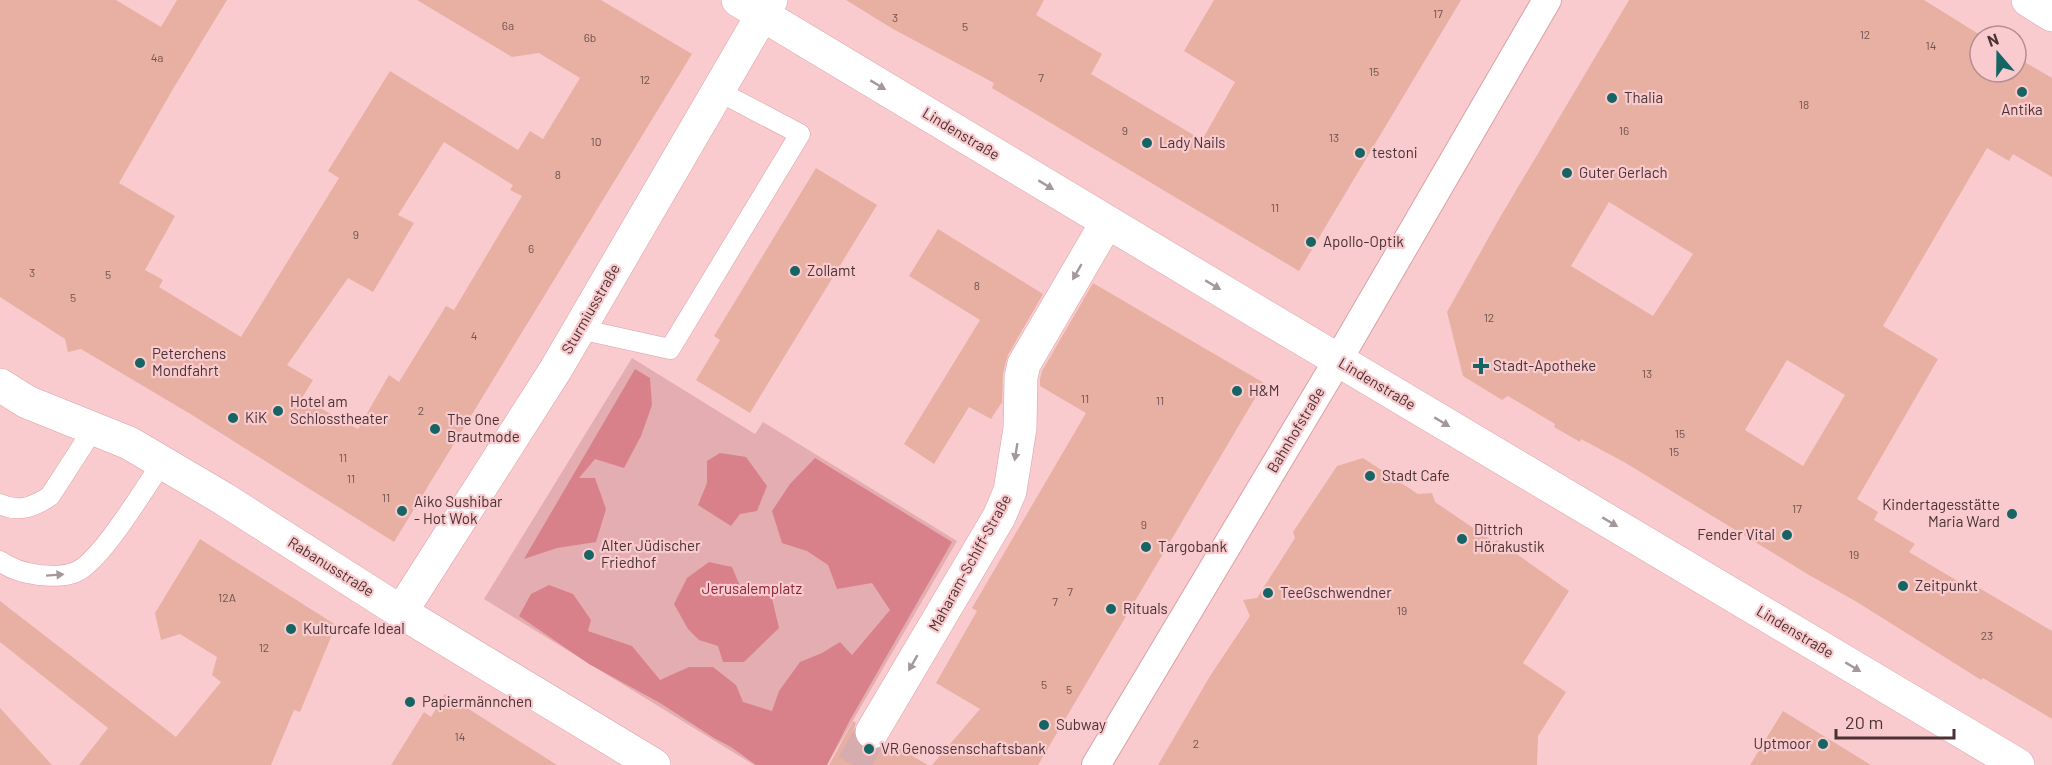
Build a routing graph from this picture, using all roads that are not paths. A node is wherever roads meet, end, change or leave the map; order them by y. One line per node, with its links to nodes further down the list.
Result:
1 (1547, 0): 8 (street, Bahnhofstraße)
2 (2028, 0): 4 (street)
3 (757, 5): 5 (street, Sturmiusstraße); 6 (street, Lindenstraße, one-way to 6)
4 (2052, 15)
5 (718, 91): 7 (street, Sturmiusstraße); 7 (lane)
6 (1107, 222): 8 (street, Lindenstraße, one-way to 8); 15 (street, Maharam-Schiff-Straße, one-way to 15)
7 (579, 329): 14 (street, Sturmiusstraße)
8 (1338, 360): 17 (street, Bahnhofstraße); 18 (street, Lindenstraße, one-way to 18)
9 (0, 385): 10 (street, Rabanusstraße)
10 (94, 428): 11 (street, Rabanusstraße); 12 (lane)
11 (162, 463): 13 (lane, one-way to 11); 14 (street, Rabanusstraße)
12 (0, 504)
13 (0, 561)
14 (400, 612): 16 (street, Rabanusstraße)
15 (872, 732)
16 (654, 765)
17 (1096, 765)
18 (2018, 765)

